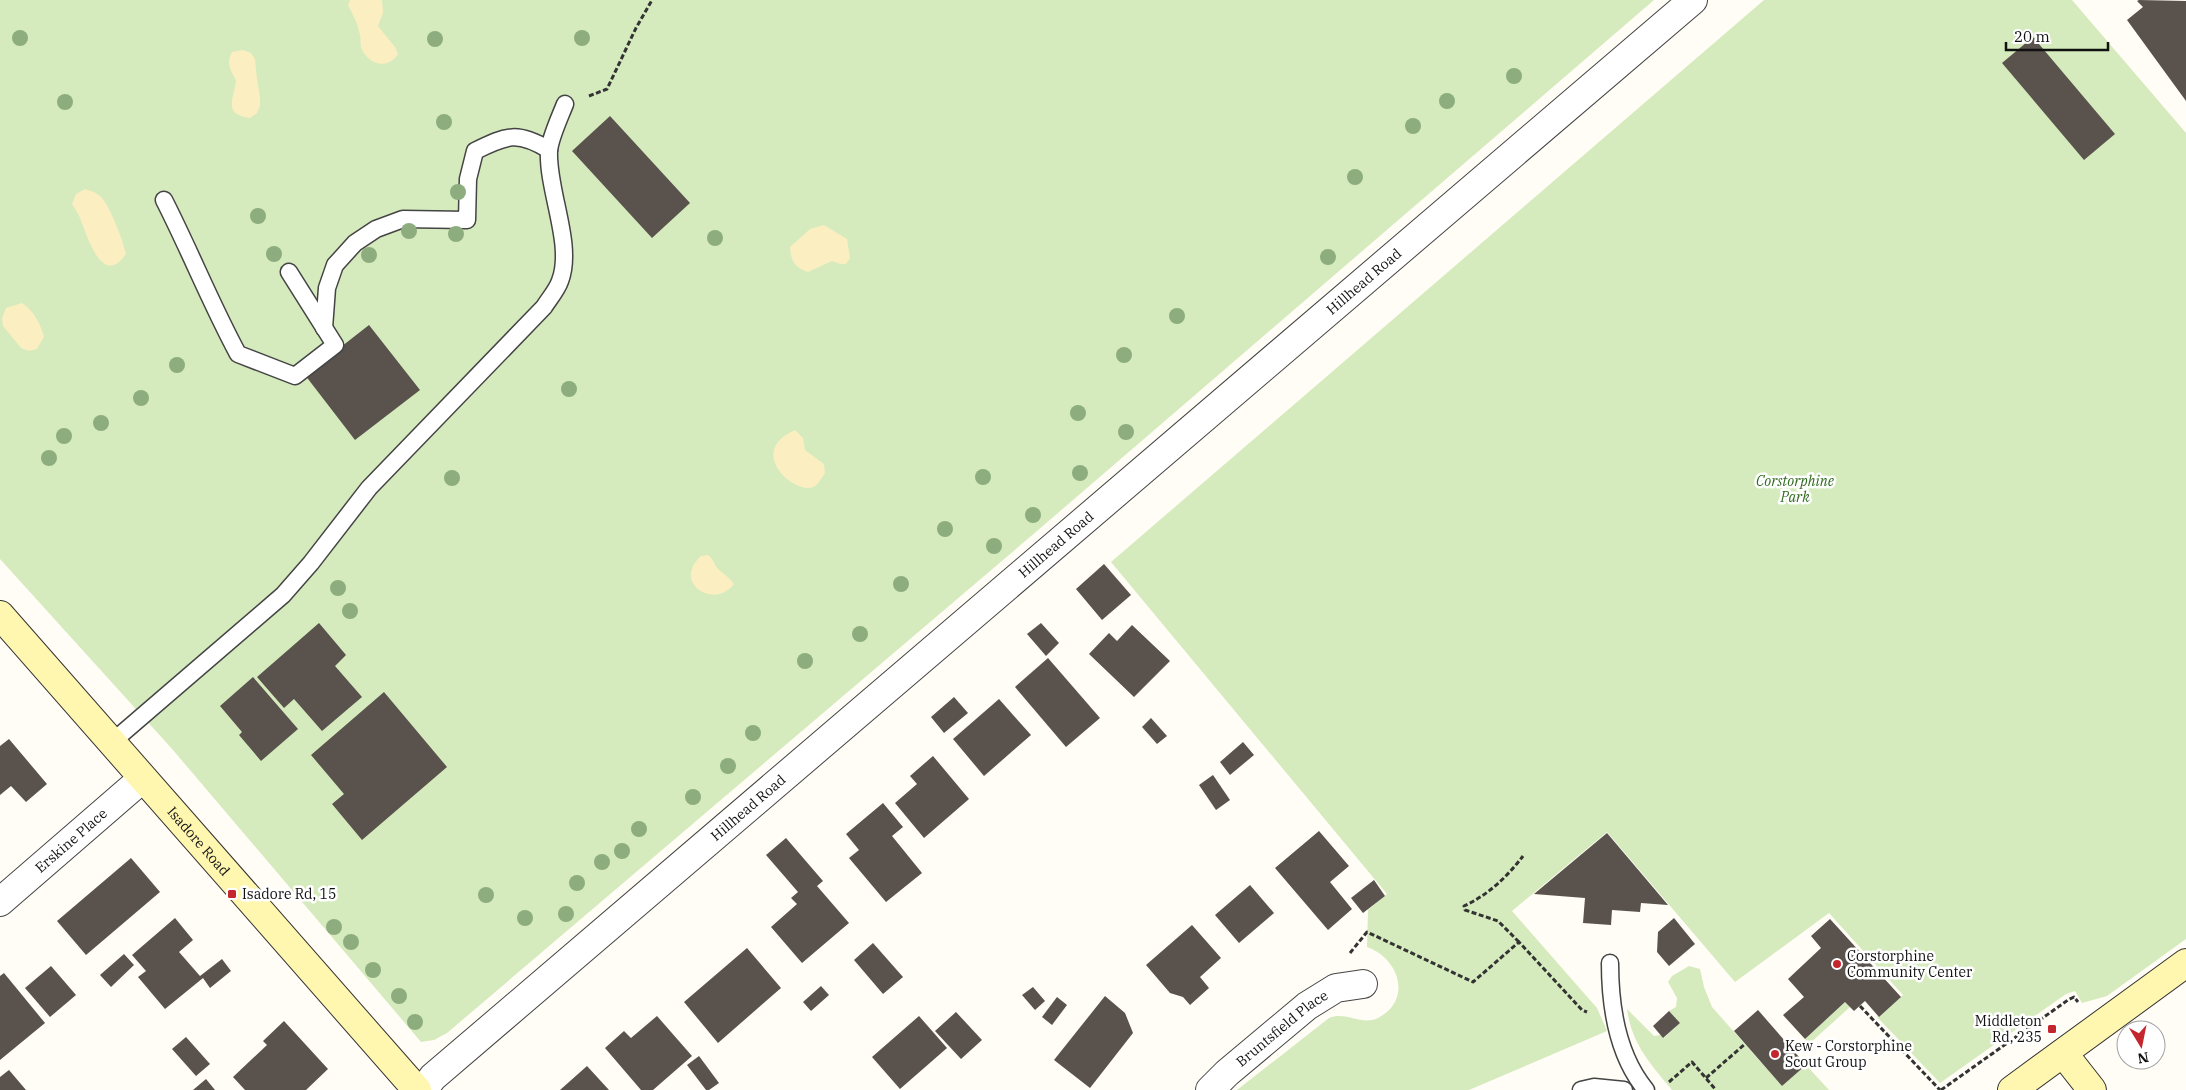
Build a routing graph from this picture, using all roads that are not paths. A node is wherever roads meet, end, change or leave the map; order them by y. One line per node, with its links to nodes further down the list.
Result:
1 (1693, 0): 16 (street, Hillhead Road)
2 (565, 104): 3 (lane)
3 (549, 150): 6 (lane); 8 (lane)
4 (164, 200): 6 (lane)
5 (289, 272): 6 (lane)
6 (324, 328)
7 (0, 615): 8 (street, Isadore Road)
8 (111, 743): 9 (street, Isadore Road)
9 (142, 779): 10 (street, Erskine Place); 15 (street, Isadore Road)
10 (0, 902)
11 (1610, 963): 20 (lane)
12 (2186, 963): 14 (street)
13 (1363, 984): 17 (street, Bruntsfield Place)
14 (2063, 1054): 21 (street); 22 (street)
15 (418, 1090)
16 (423, 1090)
17 (1210, 1090)
18 (1581, 1090): 19 (lane)
19 (1624, 1090)
20 (1646, 1090)
21 (2012, 1090)
22 (2092, 1090)

